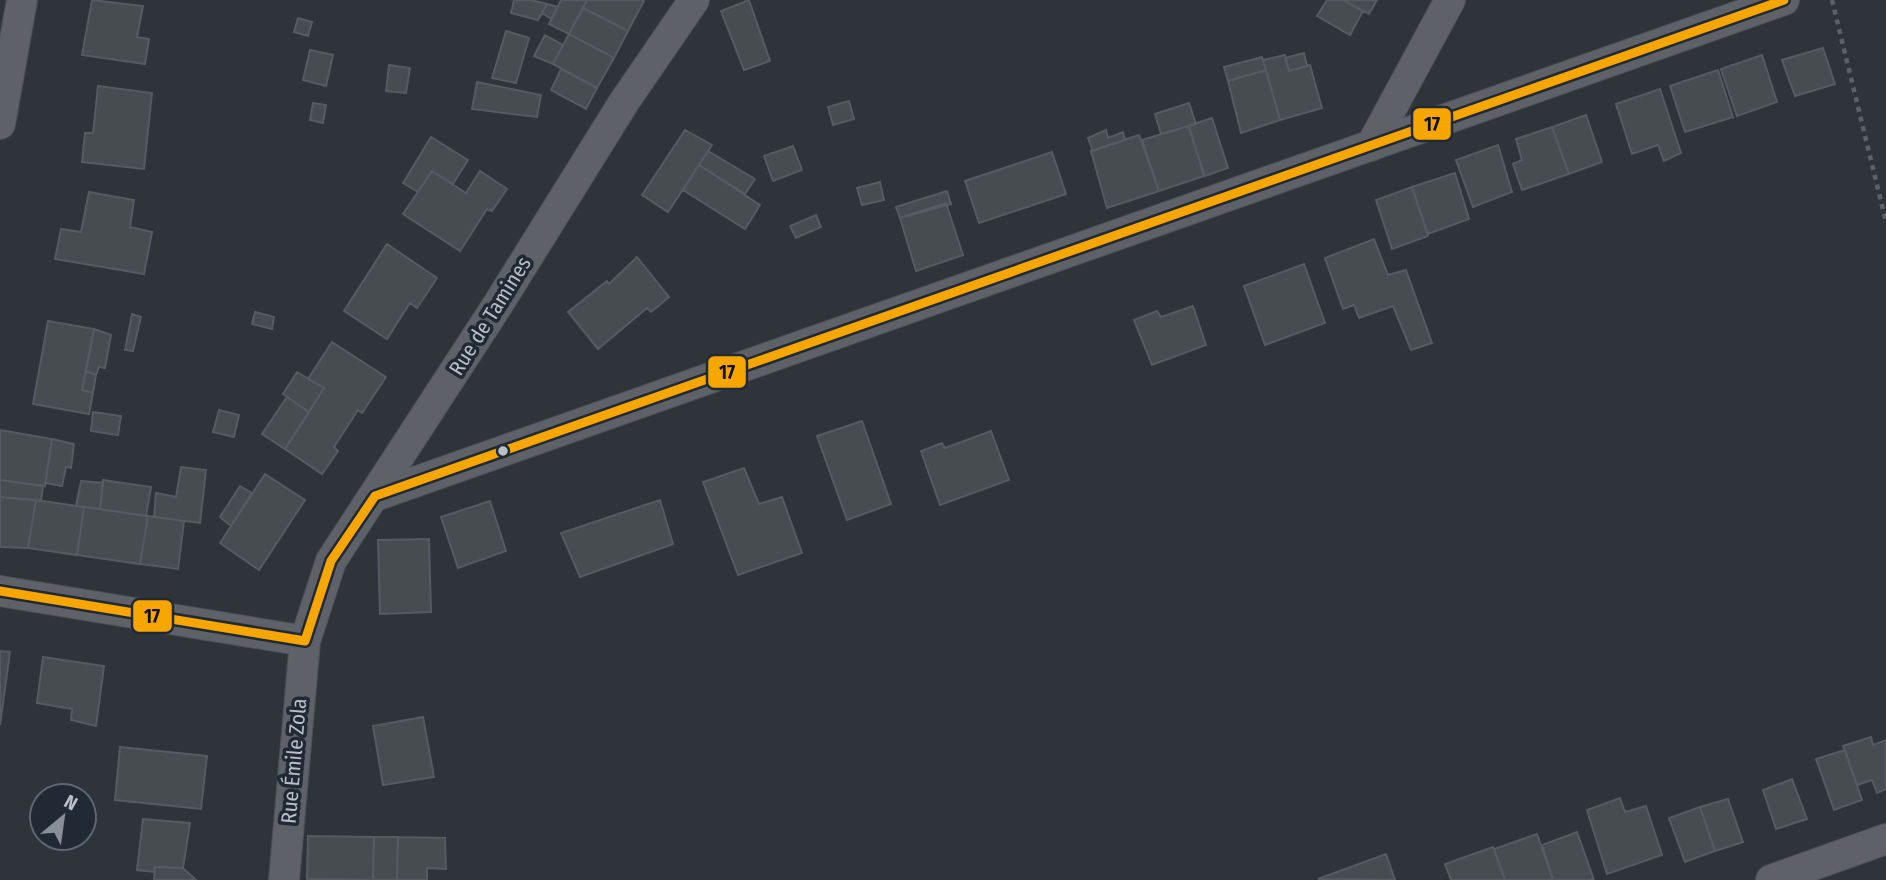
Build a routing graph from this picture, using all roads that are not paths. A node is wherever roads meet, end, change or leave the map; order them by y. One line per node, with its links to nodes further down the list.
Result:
1 (22, 0): 5 (street)
2 (694, 0): 7 (street, Rue de Tamines)
3 (1450, 0): 6 (street)
4 (1784, 0): 6 (street)
5 (0, 124)
6 (1371, 145): 7 (street)
7 (375, 496): 9 (street, Rue de Tamines)
8 (0, 591): 9 (street)
9 (305, 641): 11 (street, Rue Émile Zola)
10 (1886, 839): 12 (street)
11 (284, 880)
12 (1772, 880)

